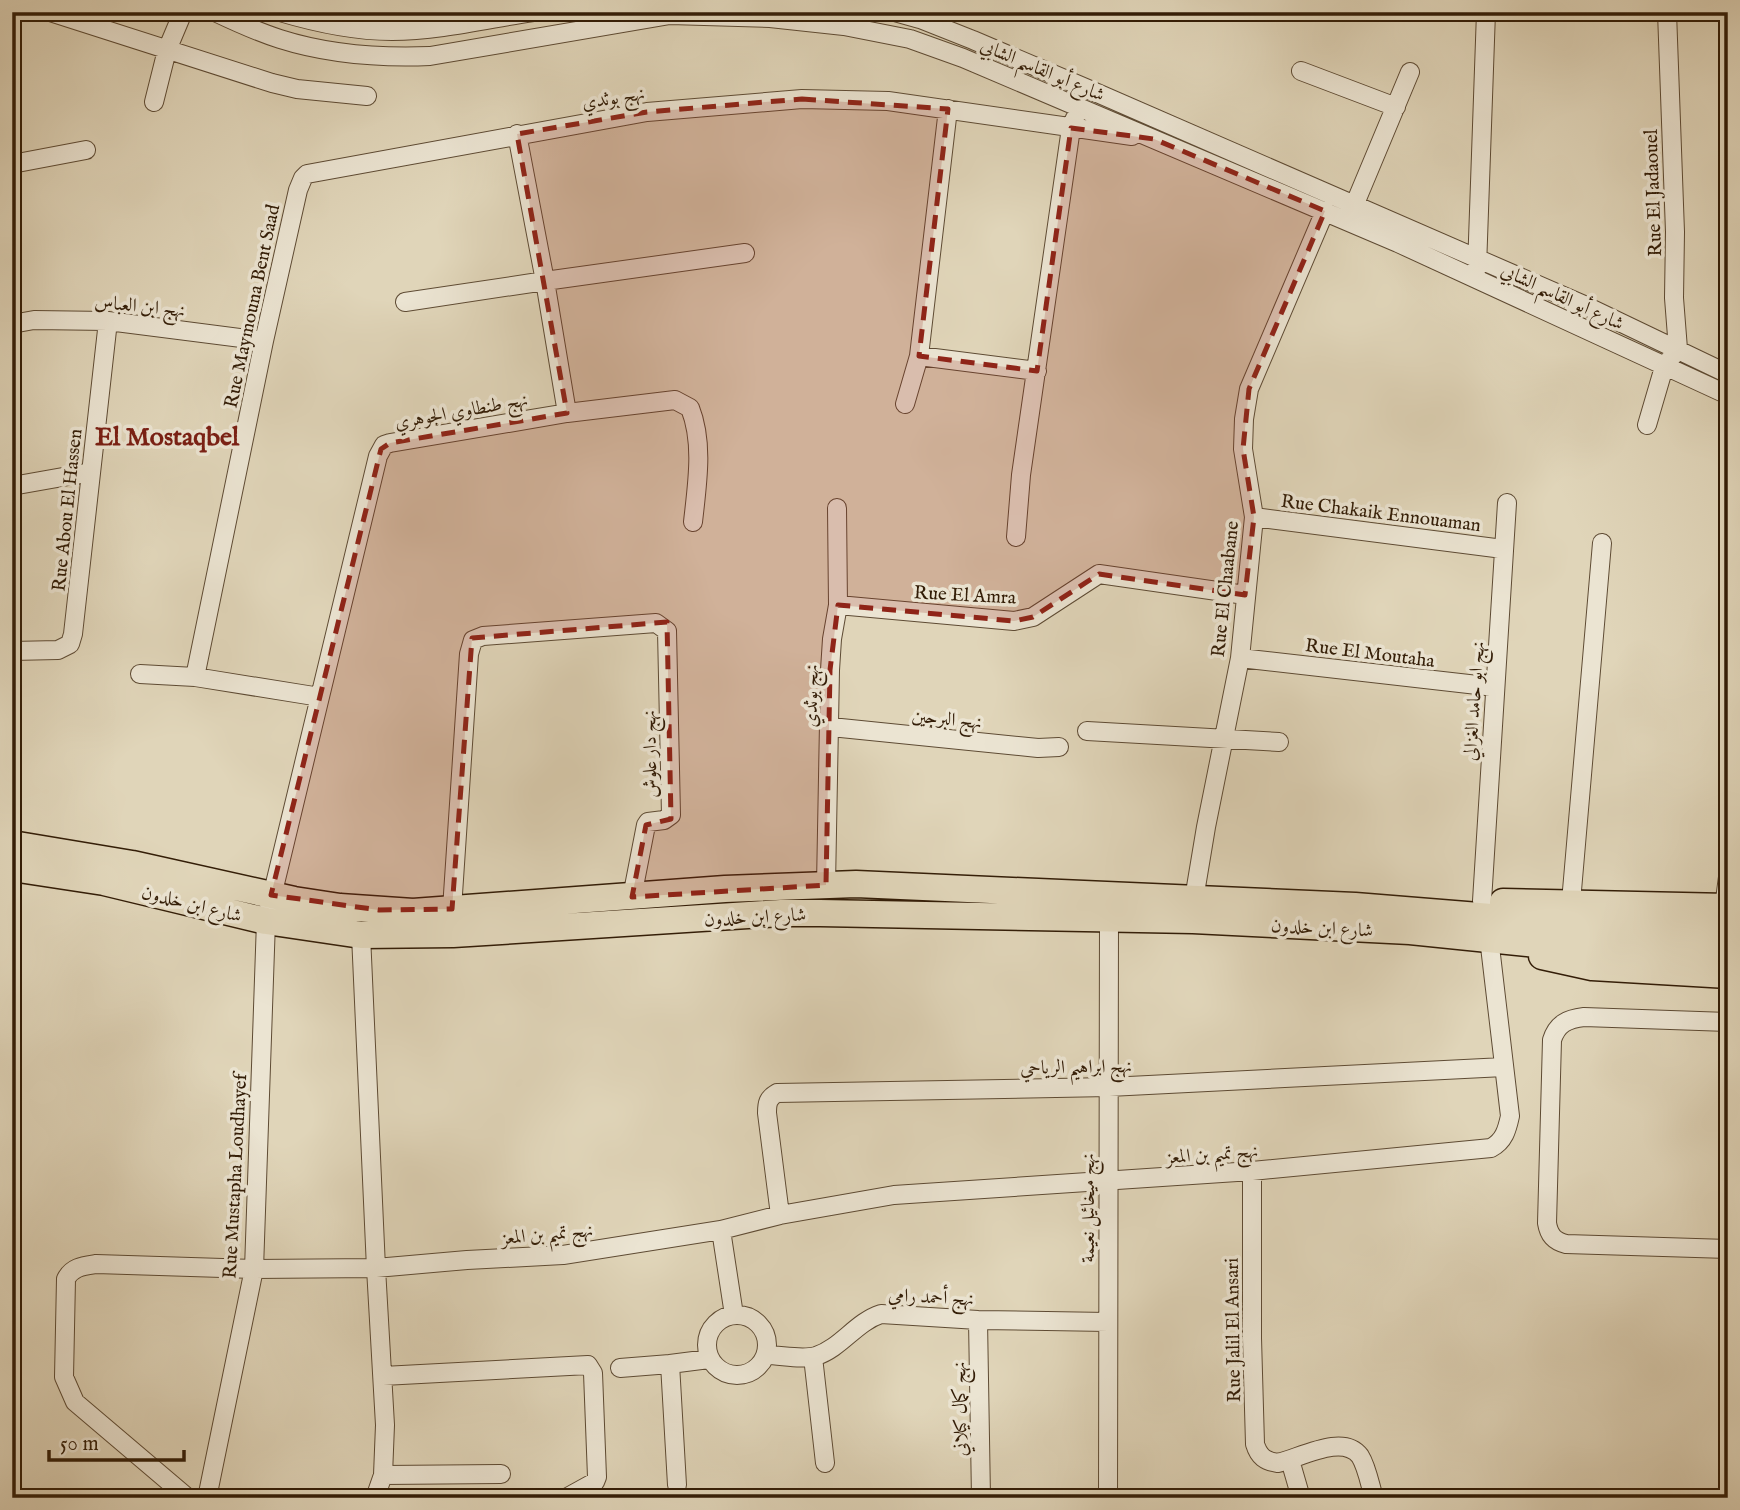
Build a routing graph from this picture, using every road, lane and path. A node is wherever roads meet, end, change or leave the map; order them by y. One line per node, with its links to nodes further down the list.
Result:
1 (50, 12): 11 (street)
2 (183, 12): 11 (street)
3 (215, 12): 9 (street, شارع أبو القاسم الشابي)
4 (280, 12): 5 (street)
5 (533, 12)
6 (895, 12): 10 (street, شارع أبو القاسم الشابي)
7 (1486, 12): 29 (street)
8 (1667, 12): 36 (street, Rue El Jadaouel)
9 (679, 14): 17 (street, شارع أبو القاسم الشابي)
10 (920, 15): 14 (street, شارع أبو القاسم الشابي)
11 (167, 50): 15 (street); 16 (street)
12 (1301, 71): 18 (street)
13 (1410, 72): 18 (street)
14 (1088, 89): 17 (street); 26 (street, شارع أبو القاسم الشابي)
15 (367, 96)
16 (154, 102)
17 (1079, 107): 20 (street); 22 (street, شارع أبو القاسم الشابي)
18 (1396, 107): 26 (street)
19 (948, 109): 20 (street, نهج بوثدي); 21 (street, نهج بوثدي); 37 (street)
20 (1071, 128): 22 (street, نهج بوثدي); 39 (street)
21 (517, 134): 25 (street, نهج بوثدي); 31 (street)
22 (1154, 139): 27 (street, شارع أبو القاسم الشابي)
23 (86, 150): 24 (street)
24 (12, 164)
25 (298, 190): 35 (street, Rue Maymouna Bent Saad)
26 (1354, 205): 29 (street, شارع أبو القاسم الشابي)
27 (1325, 211): 30 (street, شارع أبو القاسم الشابي); 49 (street, Rue El Chaabane)
28 (745, 253): 31 (street)
29 (1479, 260): 30 (street); 36 (street, شارع أبو القاسم الشابي)
30 (1475, 279): 38 (street, شارع أبو القاسم الشابي)
31 (545, 281): 32 (street); 43 (street)
32 (405, 302)
33 (108, 321): 34 (street, نهج ابن العباس); 35 (street, نهج ابن العباس); 45 (street, Rue Abou El Hassen)
34 (12, 324)
35 (264, 341): 59 (street, Rue Maymouna Bent Saad)
36 (1678, 349): 38 (street); 40 (street, شارع أبو القاسم الشابي)
37 (919, 356): 39 (street); 42 (street)
38 (1664, 367): 41 (street, شارع أبو القاسم الشابي); 44 (street)
39 (1037, 371): 51 (street)
40 (1728, 374)
41 (1728, 396)
42 (905, 404)
43 (567, 413): 50 (street); 61 (street, نهج طنطاوي الجوهري)
44 (1647, 425)
45 (91, 472): 46 (street); 56 (street, Rue Abou El Hassen)
46 (12, 486)
47 (1507, 503): 53 (street, نهج ابو حامد الغزالي)
48 (837, 508): 55 (street, نهج بوثدي)
49 (1254, 517): 53 (street, Rue Chakaik Ennouaman); 54 (street, Rue El Chaabane)
50 (693, 522)
51 (1016, 537)
52 (1602, 543): 74 (street)
53 (1503, 549): 60 (street, نهج ابو حامد الغزالي)
54 (1245, 595): 55 (street, Rue El Amra); 57 (street, Rue El Chaabane)
55 (838, 605): 62 (street, نهج بوثدي)
56 (12, 651)
57 (1240, 657): 60 (street, Rue El Moutaha); 64 (street, Rue El Chaabane)
58 (140, 674): 59 (street)
59 (195, 677): 61 (street)
60 (1495, 687): 73 (street, نهج ابو حامد الغزالي)
61 (320, 697): 75 (street, نهج طنطاوي الجوهري)
62 (831, 727): 66 (street, نهج البرجين); 70 (street, نهج بوثدي)
63 (1087, 731): 64 (street)
64 (1223, 738): 65 (street); 72 (street, Rue El Chaabane)
65 (1279, 742)
66 (1059, 747)
67 (12, 844): 75 (highway, شارع ابن خلدون)
68 (12, 868): 75 (highway, شارع ابن خلدون)
69 (1728, 877): 78 (street)
70 (826, 885): 71 (highway, شارع ابن خلدون); 72 (highway, شارع ابن خلدون)
71 (632, 897): 76 (highway, شارع ابن خلدون); 76 (street, نهج دار علوش)
72 (1194, 899): 77 (highway, شارع ابن خلدون)
73 (1482, 901): 74 (highway); 77 (highway)
74 (1571, 902): 78 (highway)
75 (268, 908): 76 (highway, شارع ابن خلدون); 80 (highway, شارع ابن خلدون); 93 (street, Rue Mustapha Loudhayef)
76 (452, 909)
77 (1411, 910): 78 (highway)
78 (1727, 914)
79 (1109, 918): 80 (highway, شارع ابن خلدون); 81 (highway, شارع ابن خلدون); 86 (street, نهج ميخائيل نعيمة)
80 (362, 935): 92 (street)
81 (1496, 940): 82 (highway); 83 (highway); 85 (street, نهج تميم بن المعز)
82 (1728, 952)
83 (1728, 975)
84 (1728, 1022): 91 (street)
85 (1504, 1067): 86 (street, نهج ابراهيم الرياحي); 87 (street, نهج تميم بن المعز)
86 (1109, 1087): 88 (street, نهج ميخائيل نعيمة); 89 (street, نهج ابراهيم الرياحي)
87 (1252, 1171): 88 (street, نهج تميم بن المعز); 103 (street, Rue Jalil El Ansari)
88 (1109, 1182): 89 (street, نهج تميم بن المعز); 96 (street, نهج ميخائيل نعيمة)
89 (780, 1215): 90 (street, نهج تميم بن المعز)
90 (721, 1230): 92 (street, نهج تميم بن المعز); 94 (street)
91 (1728, 1249)
92 (376, 1268): 93 (street, نهج تميم بن المعز); 102 (street)
93 (254, 1269): 108 (street, نهج تميم بن المعز); 109 (street, Rue Mustapha Loudhayef)
94 (734, 1315): 97 (street); 99 (street)
95 (978, 1320): 96 (street, نهج أحمد رامي); 98 (street, نهج أحمد رامي); 112 (street, نهج كمال كيلاني)
96 (1108, 1322): 113 (street, نهج ميخائيل نعيمة)
97 (766, 1355): 98 (street); 99 (street)
98 (813, 1357): 104 (street)
99 (709, 1359): 100 (street)
100 (670, 1364): 101 (street); 107 (street)
101 (620, 1368)
102 (383, 1376): 106 (street); 111 (street)
103 (1290, 1460): 114 (street); 115 (street)
104 (825, 1463)
105 (501, 1474): 106 (street)
106 (383, 1475): 110 (street)
107 (677, 1485)
108 (188, 1498)
109 (207, 1498)
110 (375, 1498)
111 (566, 1498)
112 (981, 1498)
113 (1108, 1498)
114 (1301, 1498)
115 (1374, 1498)

